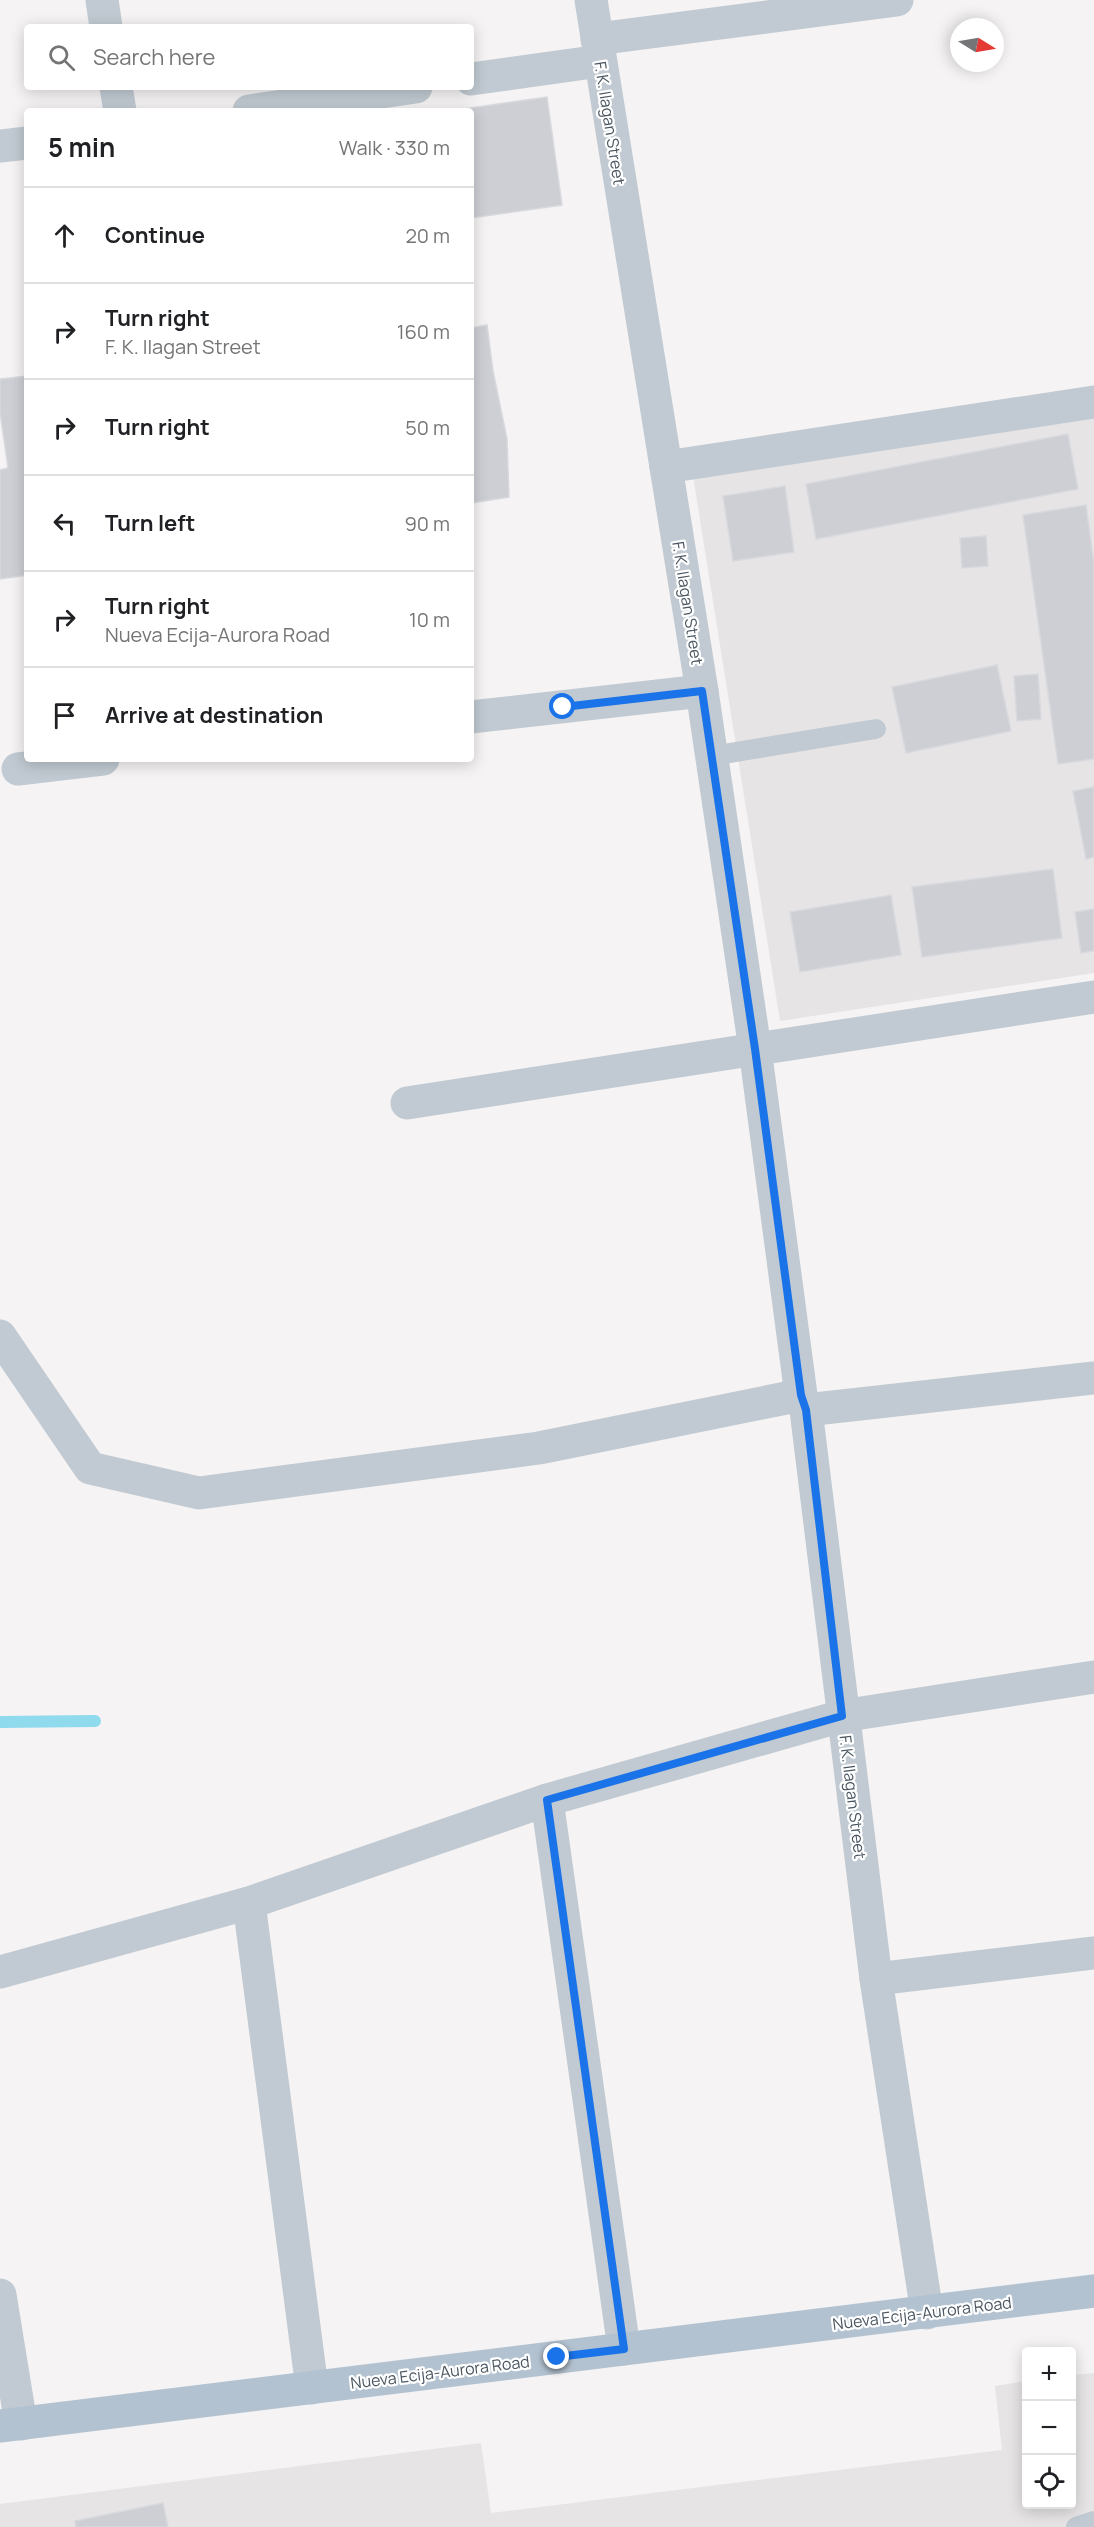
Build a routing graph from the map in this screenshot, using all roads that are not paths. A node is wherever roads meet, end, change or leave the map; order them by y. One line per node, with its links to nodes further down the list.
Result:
1 (102, 0): 4 (street)
2 (591, 0): 5 (street, F. K. Ilagan Street)
3 (897, 0): 5 (street)
4 (106, 24)
5 (598, 50): 6 (street); 14 (street, F. K. Ilagan Street)
6 (474, 78)
7 (116, 90): 9 (street)
8 (395, 90): 10 (street)
9 (120, 108)
10 (270, 108)
11 (24, 143): 12 (street)
12 (0, 146)
13 (1094, 402): 14 (street)
14 (666, 467): 15 (street, F. K. Ilagan Street)
15 (702, 691): 16 (street); 18 (street, F. K. Ilagan Street)
16 (474, 717)
17 (876, 729): 18 (lane)
18 (711, 756): 22 (street, F. K. Ilagan Street)
19 (78, 762): 20 (street)
20 (18, 769)
21 (1094, 997): 22 (street)
22 (755, 1049): 23 (street); 26 (street, F. K. Ilagan Street)
23 (407, 1103)
24 (0, 1336): 26 (street)
25 (1094, 1378): 26 (street)
26 (803, 1402): 28 (street, F. K. Ilagan Street)
27 (1094, 1677): 28 (street)
28 (842, 1716): 29 (street); 33 (street, F. K. Ilagan Street)
29 (547, 1800): 30 (street); 37 (street)
30 (249, 1903): 32 (street); 38 (street)
31 (1094, 1953): 33 (street)
32 (0, 1972)
33 (876, 1979): 36 (street, F. K. Ilagan Street)
34 (1094, 2291): 36 (main road, Nueva Ecija-Aurora Road)
35 (0, 2295): 39 (street)
36 (927, 2313): 37 (main road, Nueva Ecija-Aurora Road)
37 (624, 2349): 38 (main road, Nueva Ecija-Aurora Road)
38 (312, 2388): 39 (main road, Nueva Ecija-Aurora Road)
39 (10, 2425)
40 (1094, 2522): 41 (lane)
41 (1076, 2527)

